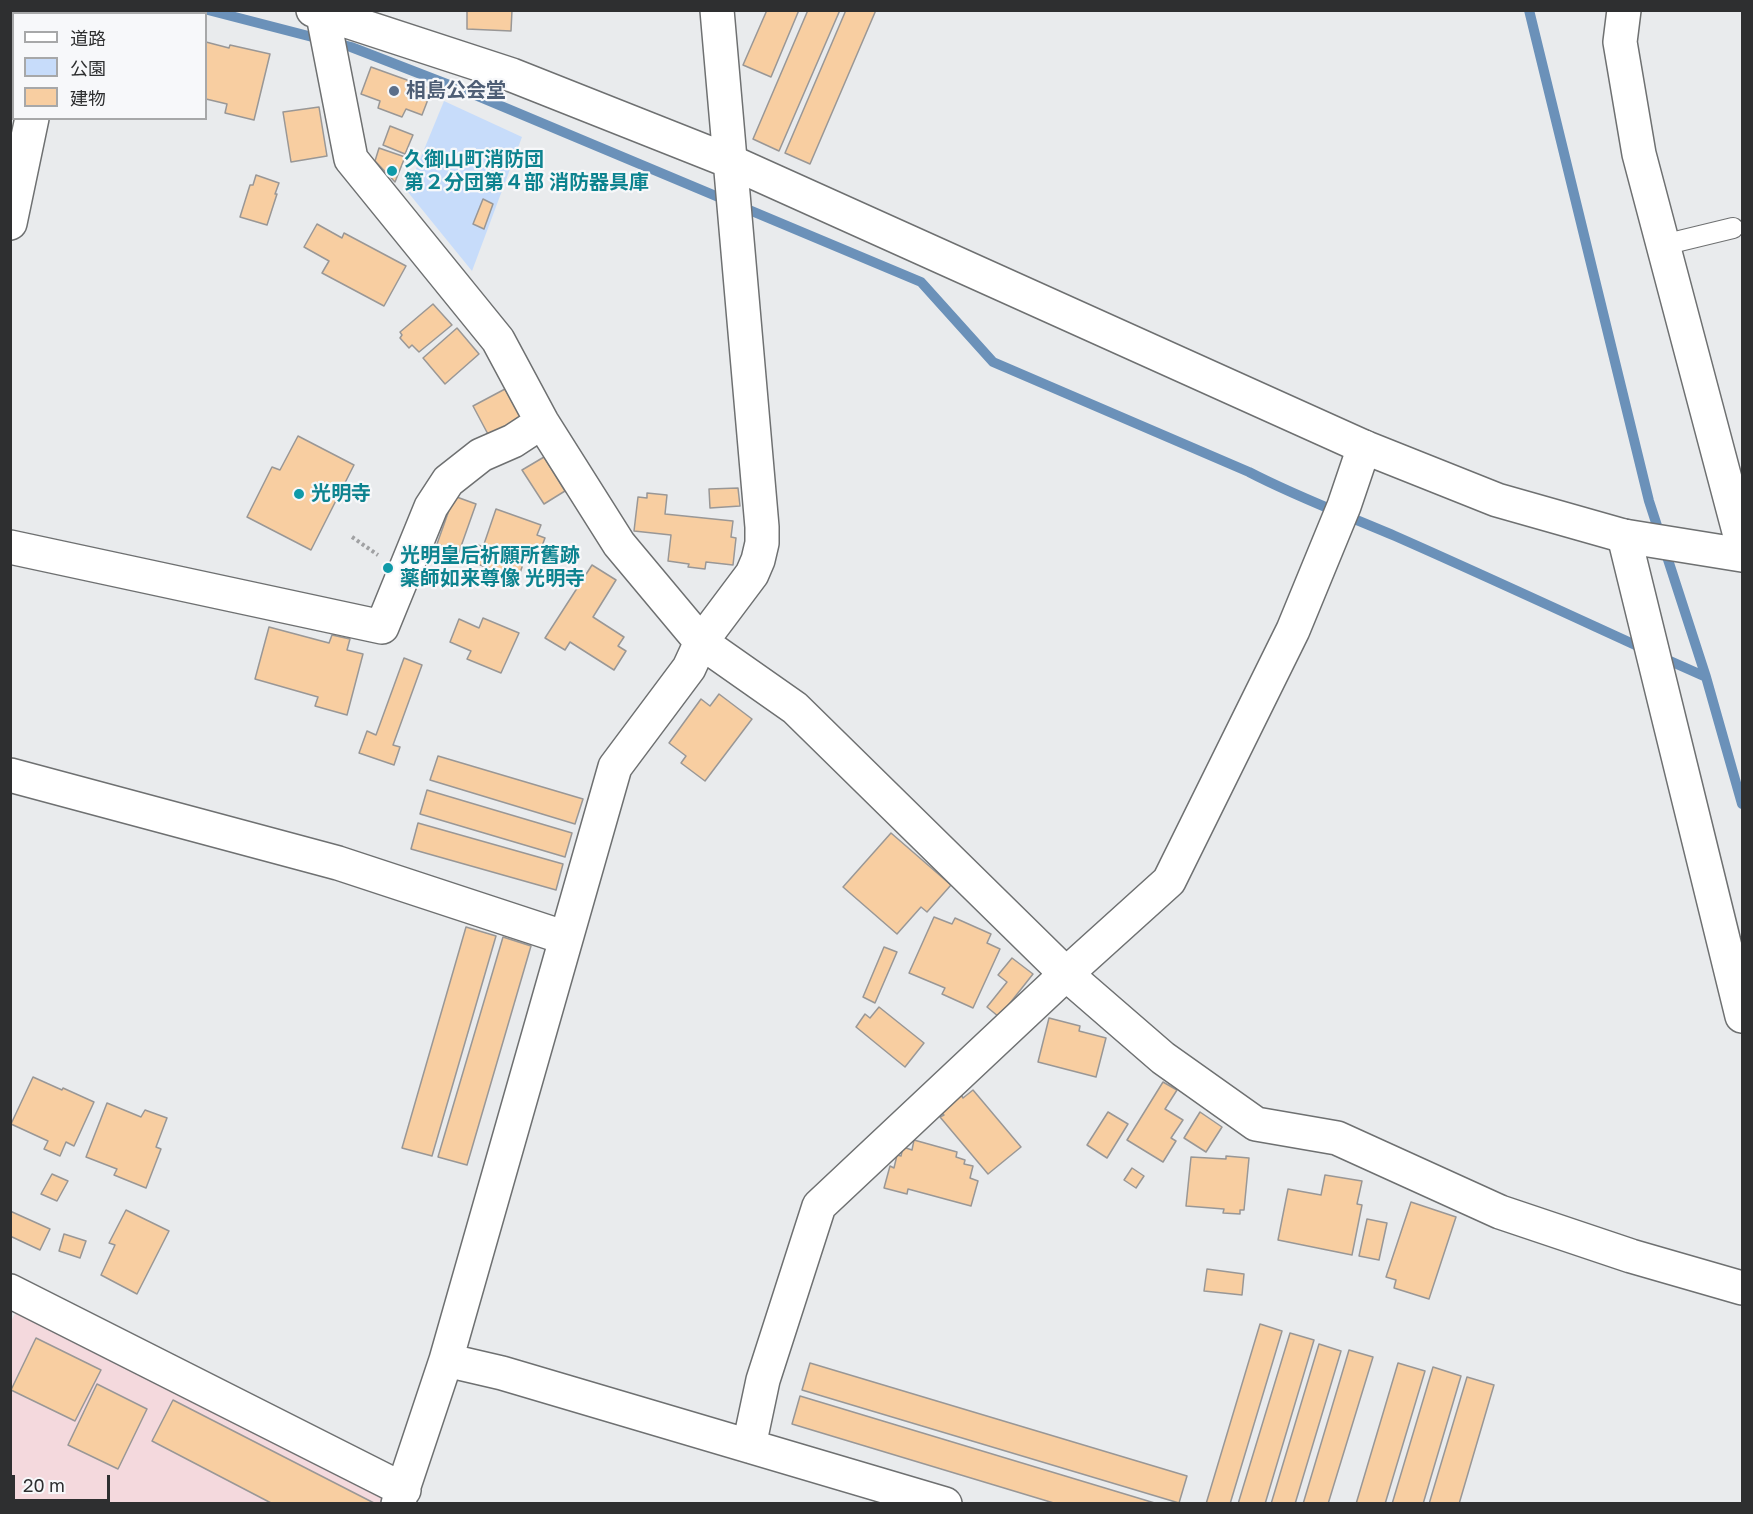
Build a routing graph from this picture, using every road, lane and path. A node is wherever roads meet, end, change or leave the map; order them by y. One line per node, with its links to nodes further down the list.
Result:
1 (717, 10): 5 (street)
2 (1624, 10): 8 (street)
3 (319, 11): 5 (street); 9 (street)
4 (32, 120): 6 (street)
5 (729, 161): 10 (street); 17 (street)
6 (10, 223)
7 (1733, 228): 8 (lane)
8 (1664, 245): 13 (street)
9 (542, 422): 14 (street); 17 (street)
10 (1364, 447): 11 (street); 20 (street)
11 (1624, 536): 16 (street); 21 (street)
12 (352, 537): 15 (path)
13 (1743, 543)
14 (10, 546)
15 (375, 554)
16 (1743, 555)
17 (701, 642): 19 (street); 20 (street)
18 (10, 775): 19 (street)
19 (566, 938): 24 (street)
20 (1066, 974): 22 (street); 25 (street)
21 (1743, 1016)
22 (1743, 1288)
23 (10, 1292): 26 (street)
24 (446, 1360): 25 (street); 26 (street)
25 (748, 1446): 27 (street)
26 (401, 1497)
27 (945, 1503)

